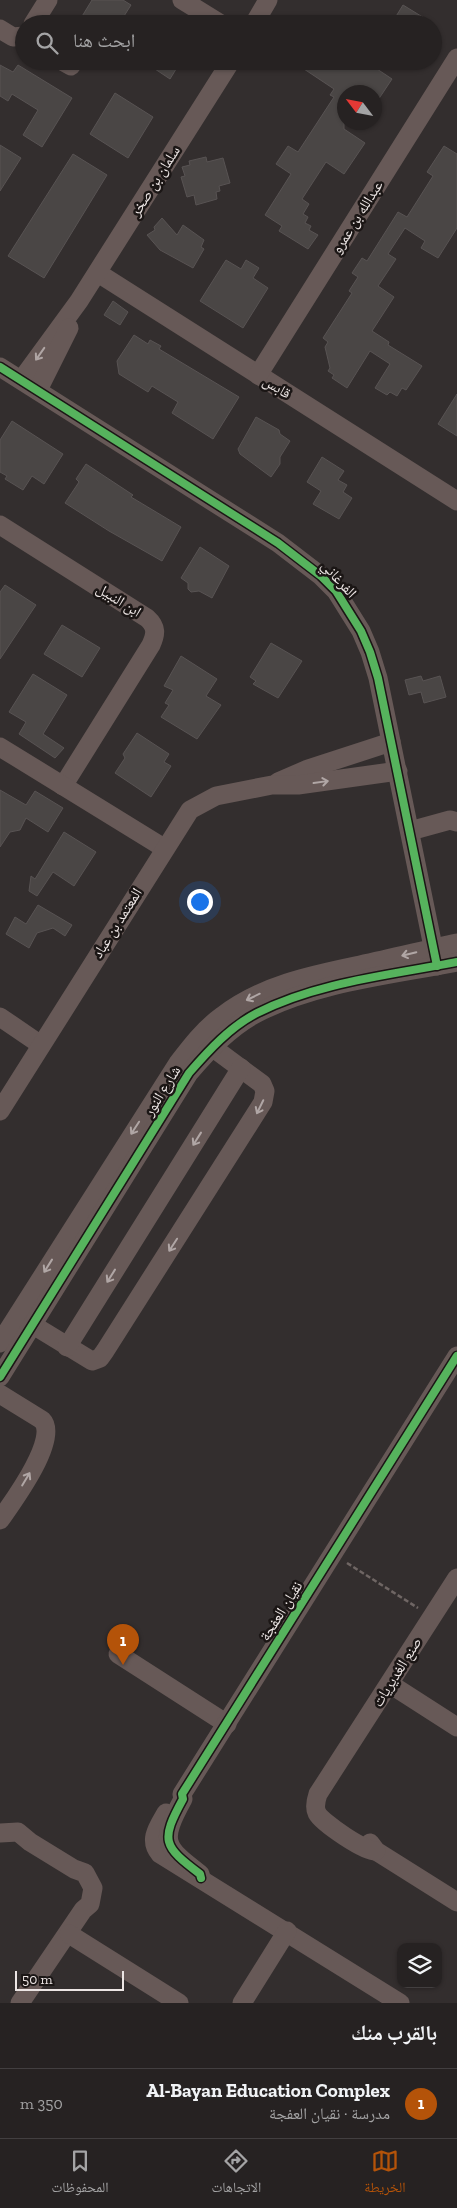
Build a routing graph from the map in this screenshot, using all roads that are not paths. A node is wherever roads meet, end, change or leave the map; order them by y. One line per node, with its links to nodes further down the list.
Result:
1 (48, 0): 4 (street)
2 (182, 0): 5 (street)
3 (268, 0): 6 (street)
4 (39, 15)
5 (206, 15)
6 (259, 15)
7 (0, 29): 8 (street)
8 (15, 37)
9 (457, 58): 14 (street, عبدالله بن عمرو)
10 (225, 70): 11 (street, سلمان بن صخر)
11 (98, 273): 12 (street, سلمان بن صخر); 14 (street, قابس)
12 (79, 301): 15 (street, سلمان بن صخر, one-way to 15); 16 (street, سلمان بن صخر)
13 (0, 367): 15 (street, الفرغاني)
14 (258, 375): 17 (street, قابس)
15 (22, 379): 16 (street, الفرغاني)
16 (38, 390): 19 (street, الفرغاني)
17 (457, 501)
18 (0, 525): 23 (street, ابن النبيل)
19 (391, 742): 21 (street, الفرغاني); 22 (street, المعتمد بن عباد)
20 (0, 747): 23 (street)
21 (398, 771): 22 (street, المعتمد بن عباد, one-way to 21); 25 (street, الفرغاني)
22 (272, 785): 26 (street, المعتمد بن عباد)
23 (63, 786): 26 (street)
24 (457, 822): 25 (street)
25 (410, 831): 28 (street, الفرغاني)
26 (164, 848): 31 (street, المعتمد بن عباد)
27 (457, 943): 28 (street, شارع النور)
28 (435, 957): 29 (street, شارع النور); 32 (street, شارع النور); 35 (street, شارع النور, one-way to 35)
29 (457, 962)
30 (0, 1017): 31 (street)
31 (41, 1045): 34 (street, المعتمد بن عباد)
32 (212, 1046): 33 (street); 35 (street, شارع النور)
33 (241, 1068): 37 (street, one-way to 37); 37 (street, one-way to 37)
34 (0, 1111)
35 (25, 1325): 36 (street, شارع النور); 37 (street); 39 (street, شارع النور)
36 (0, 1343)
37 (67, 1347)
38 (457, 1356): 46 (street, نقيان العفجة)
39 (0, 1377)
40 (0, 1394): 41 (street, one-way to 40)
41 (0, 1520)
42 (457, 1578): 44 (street, صنع الغديريات)
43 (118, 1654): 46 (street)
44 (393, 1679): 45 (street); 47 (street); 51 (street, صنع الغديريات)
45 (457, 1715)
46 (227, 1724): 52 (street, نقيان العفجة)
47 (457, 1727)
48 (0, 1833): 49 (street)
49 (30, 1842): 50 (street); 53 (street)
50 (0, 1843)
51 (457, 1902)
52 (287, 1932): 56 (street); 57 (street, نقيان العفجة)
53 (69, 1934): 54 (street); 55 (street)
54 (20, 2003)
55 (179, 2003)
56 (242, 2003)
57 (400, 2003)

